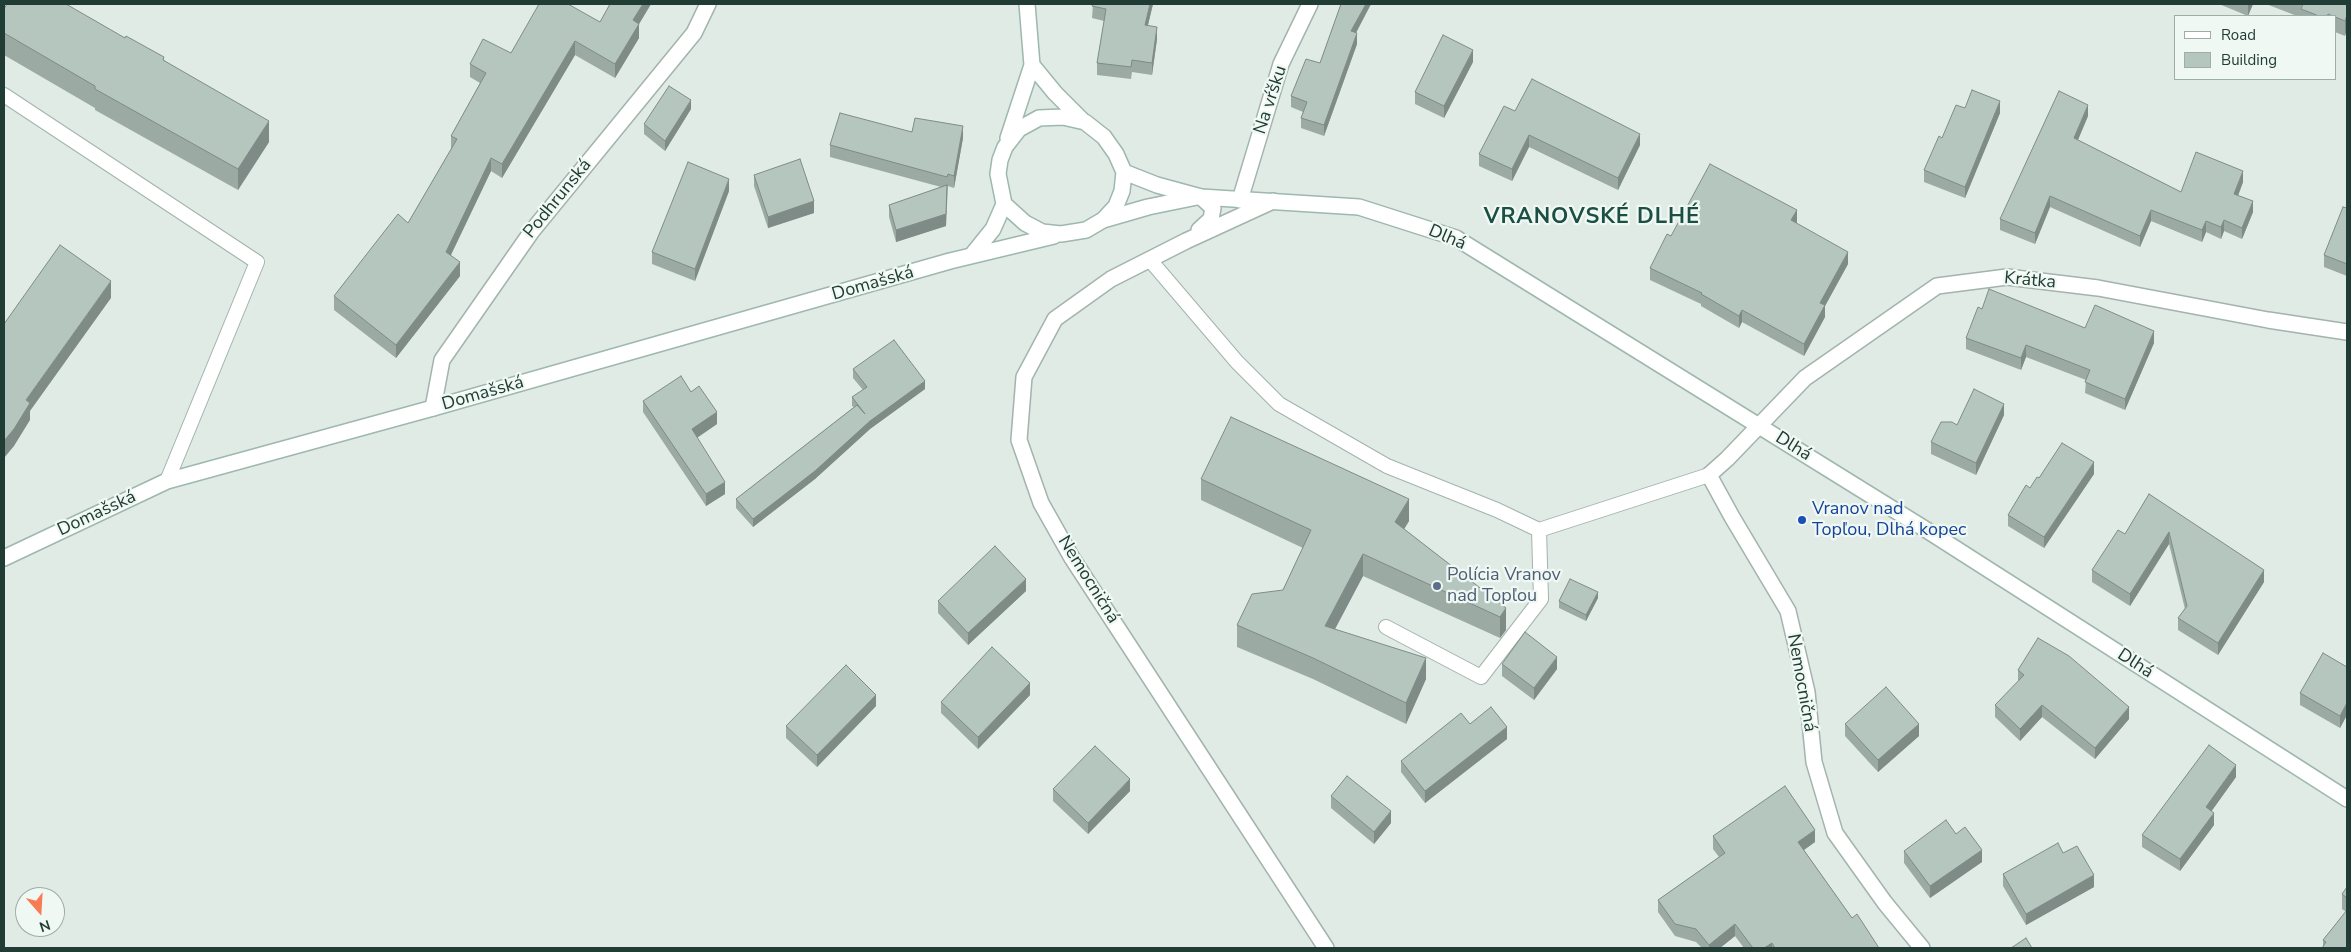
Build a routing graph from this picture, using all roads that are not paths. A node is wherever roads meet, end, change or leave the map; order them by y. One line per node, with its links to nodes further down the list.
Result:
1 (708, 4): 19 (street, Podhrunská)
2 (1026, 4): 4 (street)
3 (1310, 4): 10 (street, Na vŕšku)
4 (1032, 65): 6 (street); 7 (street)
5 (4, 95): 22 (lane)
6 (1085, 122): 7 (street); 8 (street)
7 (1005, 147): 12 (street)
8 (1124, 172): 9 (street); 13 (street)
9 (1201, 197): 10 (street, Dlhá); 13 (street); 15 (street)
10 (1240, 200): 11 (street, Dlhá)
11 (1273, 201): 15 (street); 20 (street, Dlhá)
12 (1004, 204): 14 (street); 16 (street)
13 (1103, 220): 14 (street)
14 (1061, 234): 16 (street, Domašská)
15 (1186, 241): 17 (street, Nemocničná)
16 (972, 255): 19 (street, Domašská)
17 (1150, 260): 23 (lane); 27 (street, Nemocničná)
18 (2347, 332): 20 (street, Krátka)
19 (433, 408): 22 (street, Domašská)
20 (1758, 426): 21 (street); 26 (street, Dlhá)
21 (1710, 475): 23 (lane); 28 (street, Nemocničná)
22 (167, 481): 24 (street, Domašská)
23 (1539, 530): 25 (lane)
24 (4, 558)
25 (1386, 627)
26 (2347, 799)
27 (1326, 948)
28 (1922, 948)

